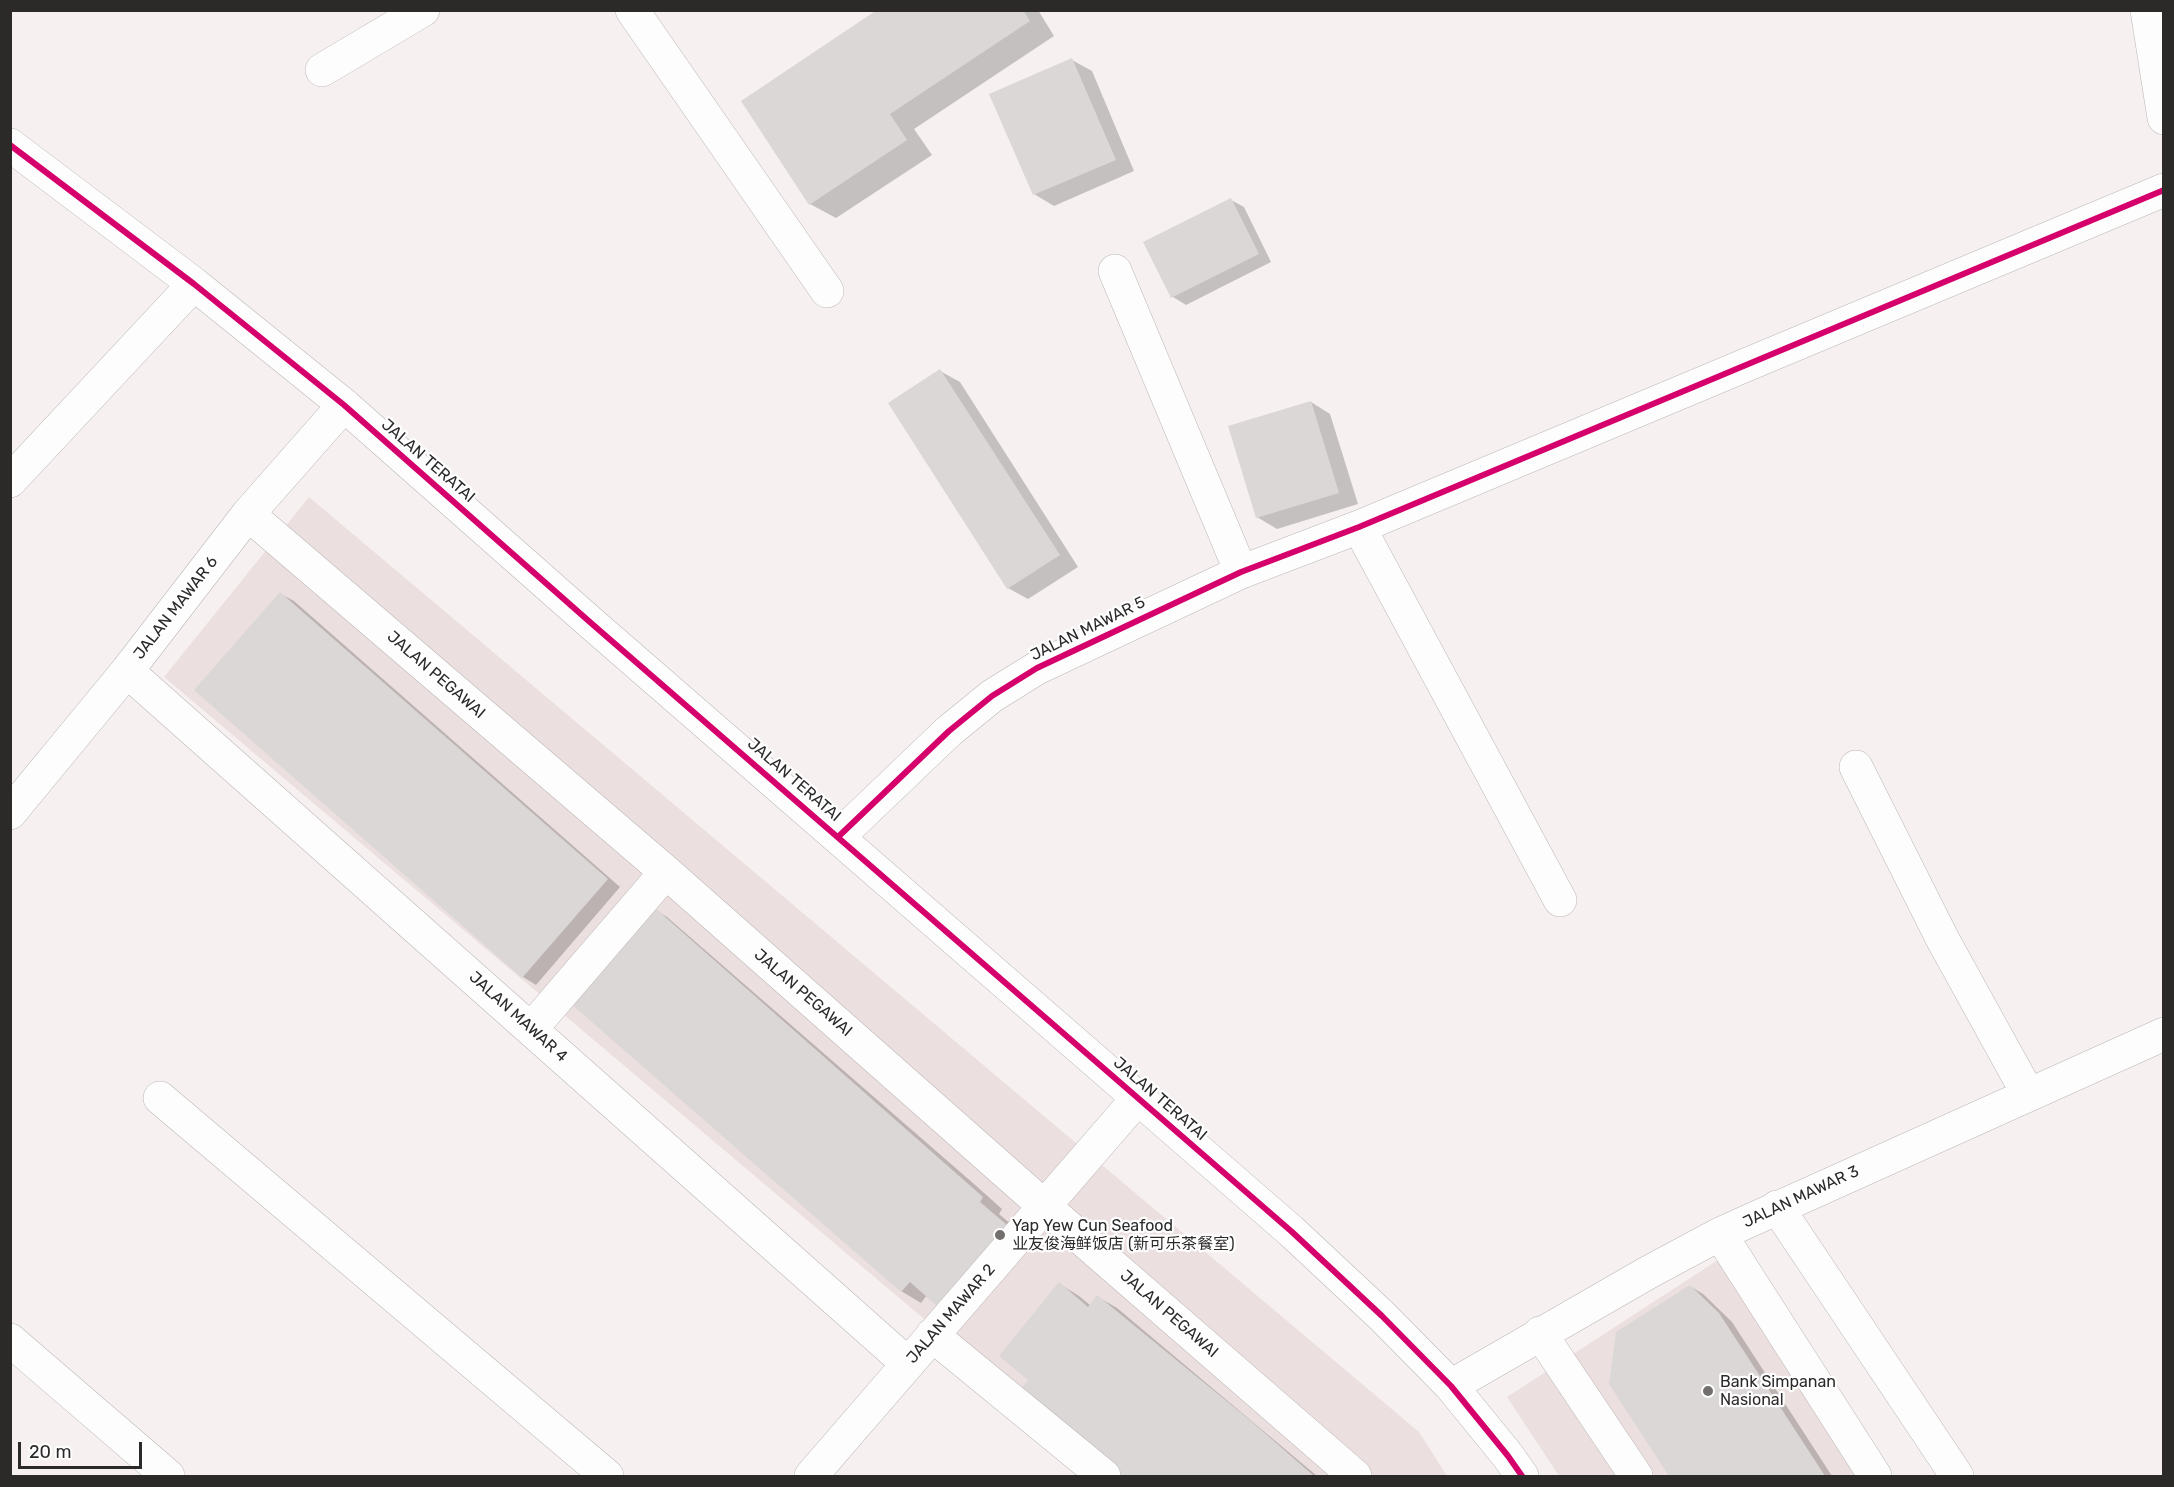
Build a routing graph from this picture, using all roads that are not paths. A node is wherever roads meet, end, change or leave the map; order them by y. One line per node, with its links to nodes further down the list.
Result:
1 (423, 10): 4 (street)
2 (632, 10): 10 (street)
3 (2147, 10): 5 (street)
4 (322, 70)
5 (2163, 118)
6 (12, 149): 9 (street, JALAN TERATAI)
7 (2163, 190): 14 (street, JALAN MAWAR 5)
8 (1115, 271): 15 (street)
9 (194, 284): 11 (street, JALAN TERATAI); 12 (street)
10 (827, 291)
11 (344, 405): 13 (street, JALAN MAWAR 6); 19 (street, JALAN TERATAI)
12 (10, 481)
13 (248, 514): 16 (street, JALAN MAWAR 6); 20 (street, JALAN PEGAWAI)
14 (1359, 527): 15 (street, JALAN MAWAR 5); 21 (street)
15 (1241, 572): 19 (street, JALAN MAWAR 5)
16 (127, 671): 18 (street, JALAN MAWAR 6); 22 (street, JALAN MAWAR 4)
17 (1856, 767): 24 (street)
18 (10, 813)
19 (838, 837): 26 (street, JALAN TERATAI)
20 (666, 872): 22 (street); 27 (street, JALAN PEGAWAI)
21 (1560, 900)
22 (531, 1029): 33 (street, JALAN MAWAR 4)
23 (2163, 1034): 24 (street, JALAN MAWAR 3)
24 (2028, 1094): 28 (street, JALAN MAWAR 3)
25 (160, 1098): 36 (street)
26 (1138, 1098): 27 (street, JALAN MAWAR 2); 34 (street, JALAN TERATAI)
27 (1044, 1206): 31 (street, JALAN MAWAR 2); 39 (street, JALAN PEGAWAI)
28 (1777, 1207): 29 (street, JALAN MAWAR 3); 43 (street)
29 (1720, 1234): 30 (street, JALAN MAWAR 3); 42 (street)
30 (1540, 1333): 34 (street, JALAN MAWAR 3); 41 (street)
31 (933, 1335): 33 (street, JALAN MAWAR 2); 38 (street)
32 (10, 1340): 35 (street)
33 (908, 1364): 37 (street, JALAN MAWAR 2)
34 (1451, 1386): 40 (street, JALAN TERATAI)
35 (168, 1476)
36 (607, 1476)
37 (811, 1476)
38 (1104, 1476)
39 (1355, 1476)
40 (1522, 1476)
41 (1636, 1476)
42 (1875, 1476)
43 (1957, 1476)

